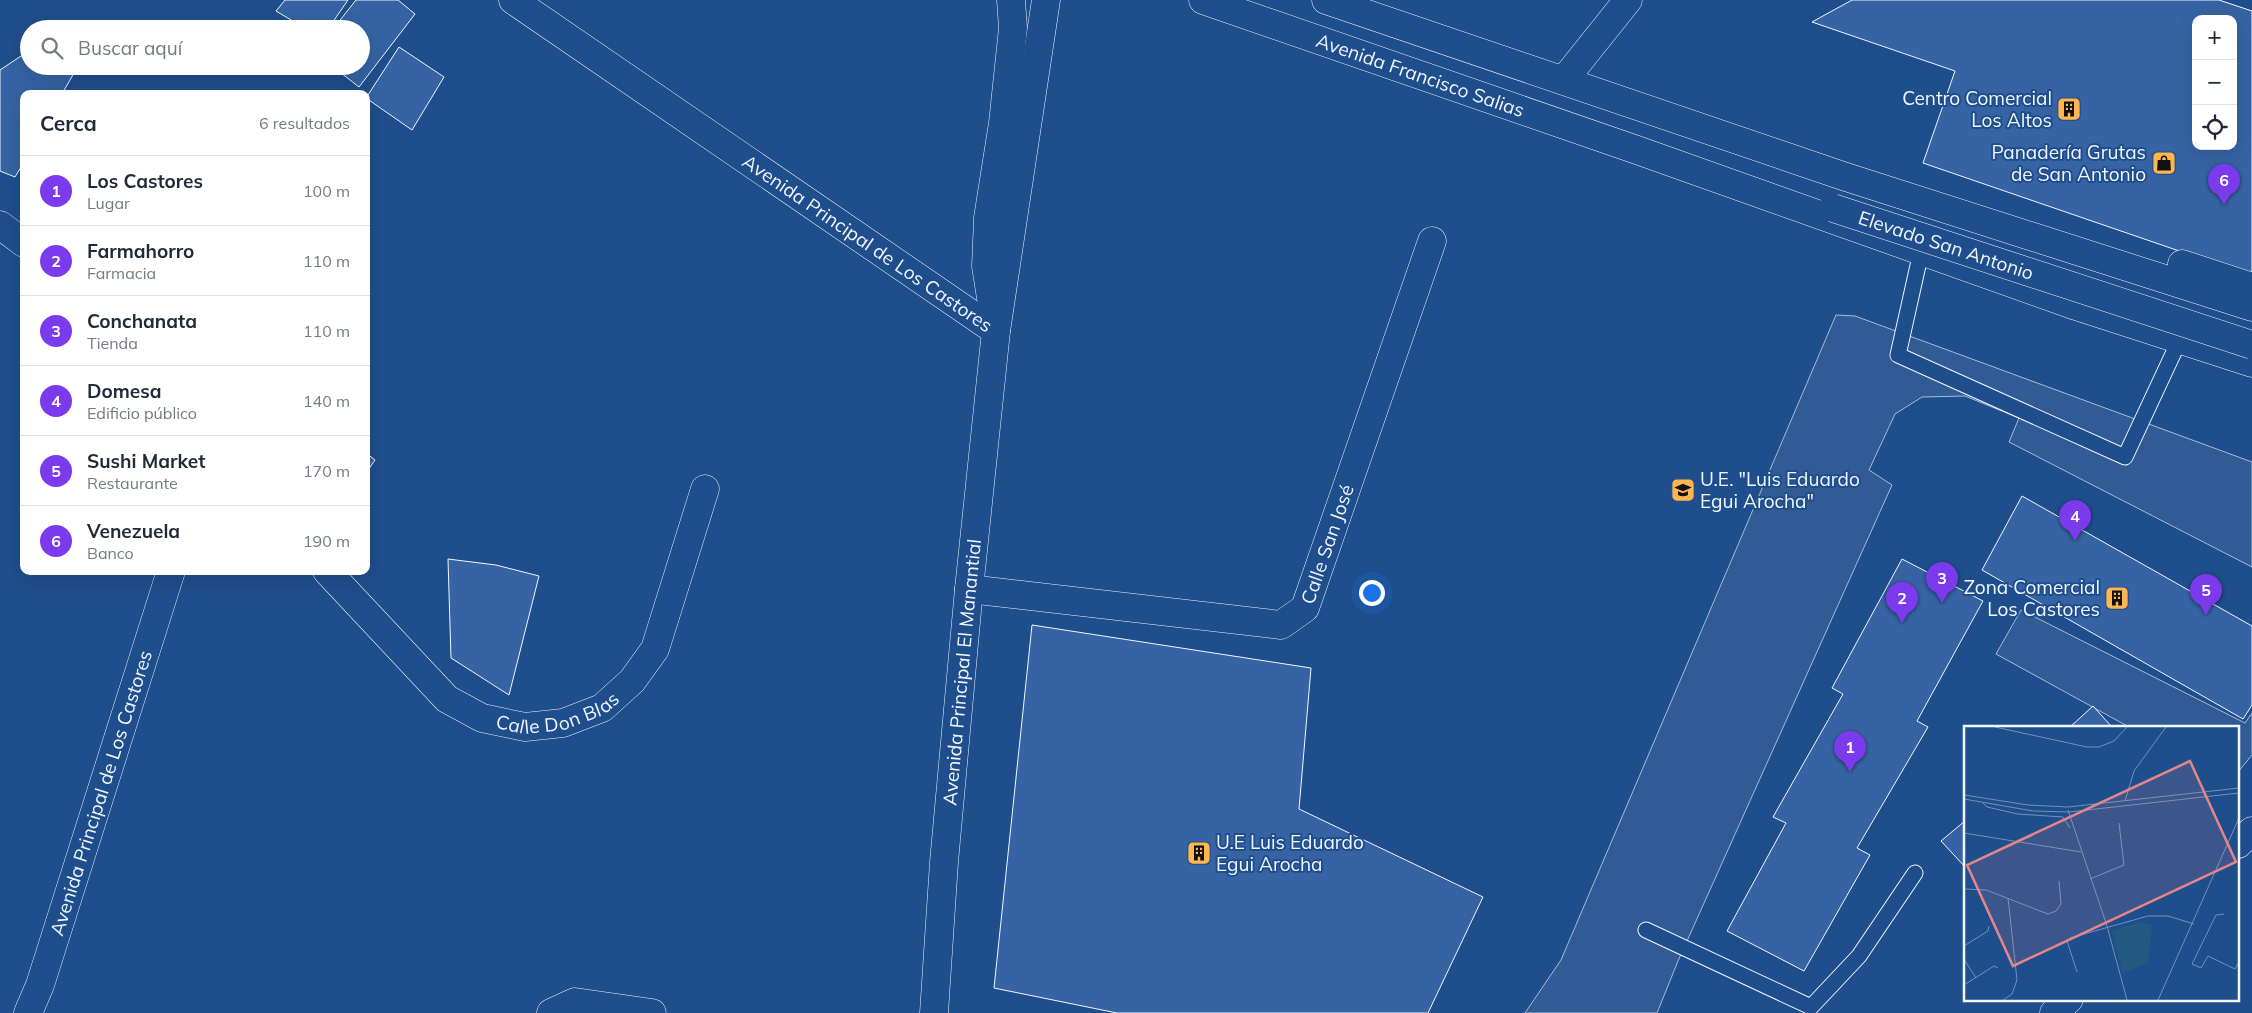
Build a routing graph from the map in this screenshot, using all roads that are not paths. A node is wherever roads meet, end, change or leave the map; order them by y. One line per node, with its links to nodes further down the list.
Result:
1 (513, 0): 15 (street, Avenida Principal de Los Castores)
2 (1011, 0): 15 (street)
3 (1046, 0): 15 (street, Avenida Principal de Los Castores)
4 (1203, 0): 9 (street, Avenida Francisco Salias)
5 (1326, 0): 7 (street, Avenida Francisco Salias)
6 (1628, 0): 7 (street)
7 (1564, 80): 8 (street, Avenida Francisco Salias)
8 (1648, 110): 14 (street, Elevado San Antonio); 14 (street)
9 (1637, 150): 13 (street); 18 (street, Elevado San Antonio, bridge)
10 (0, 225): 11 (street)
11 (20, 240)
12 (1432, 241): 24 (street, Calle San José)
13 (1921, 252): 16 (street); 16 (lane)
14 (2250, 292)
15 (996, 331): 24 (street, Avenida Principal El Manantial)
16 (2180, 339): 19 (street)
17 (2252, 340): 19 (street)
18 (2252, 345)
19 (2212, 349): 20 (street)
20 (2252, 363)
21 (705, 489): 23 (street, Calle Don Blas)
22 (170, 575): 30 (street, Avenida Principal de Los Castores)
23 (331, 575)
24 (969, 589): 33 (street, Avenida Principal El Manantial)
25 (2252, 832): 26 (street)
26 (2240, 842)
27 (1915, 873): 28 (lane)
28 (1646, 930)
29 (2068, 1000): 34 (street)
30 (28, 1013)
31 (551, 1013): 32 (street)
32 (652, 1013)
33 (934, 1013)
34 (2054, 1013)

